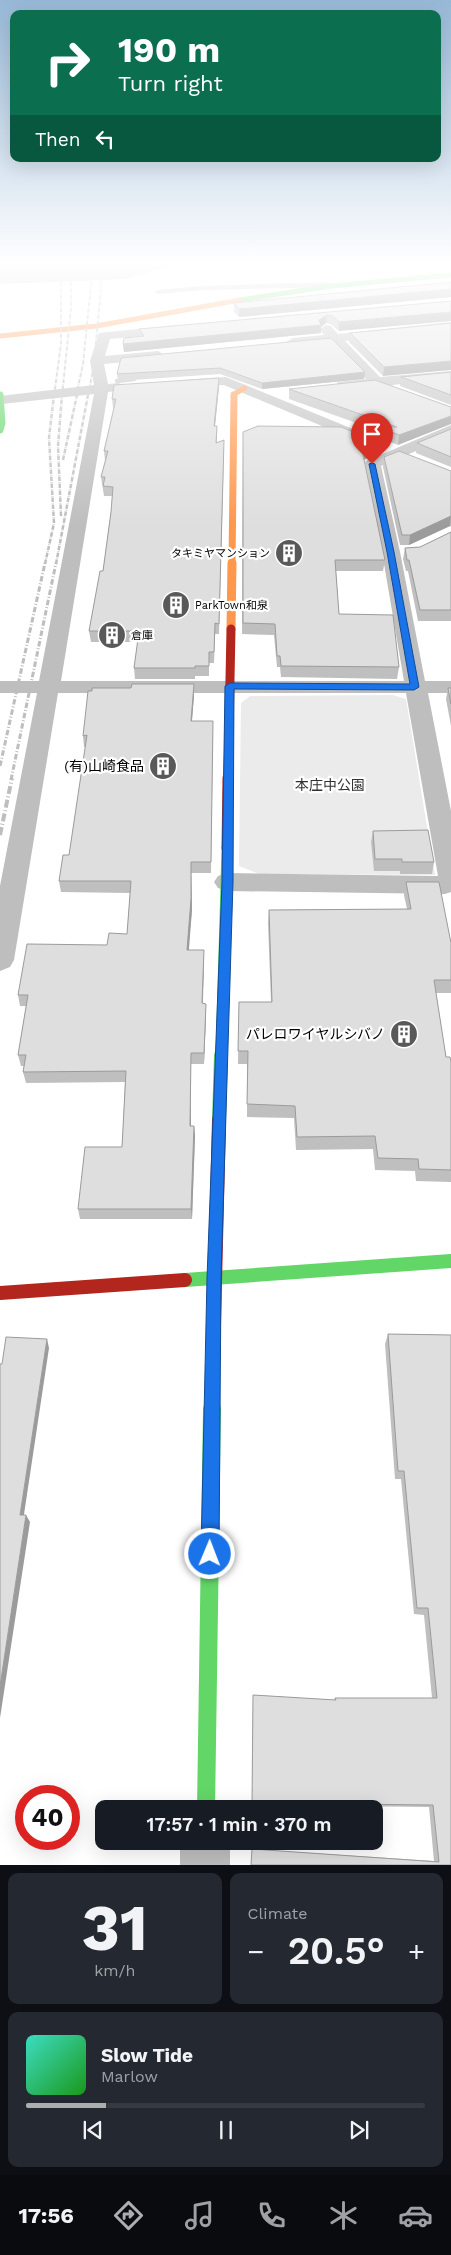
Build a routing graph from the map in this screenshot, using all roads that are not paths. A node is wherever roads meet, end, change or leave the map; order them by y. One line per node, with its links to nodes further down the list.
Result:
1 (100, 352): 4 (street)
2 (347, 352): 6 (street)
3 (176, 354): 4 (street)
4 (97, 362): 10 (street)
5 (451, 375): 6 (street)
6 (377, 382): 9 (street); 13 (street)
7 (169, 384): 11 (street)
8 (131, 387): 10 (street)
9 (328, 387)
10 (102, 388): 15 (street); 23 (street)
11 (244, 388): 14 (street); 21 (street)
12 (289, 392): 14 (street)
13 (400, 393)
14 (260, 395): 18 (street)
15 (1, 398): 16 (street)
16 (0, 430)
17 (451, 430): 18 (street)
18 (406, 457): 19 (street)
19 (390, 552): 20 (street); 24 (street)
20 (412, 552)
21 (230, 686): 23 (street); 24 (street); 27 (street)
22 (0, 687): 23 (street)
23 (50, 687): 29 (street)
24 (414, 687): 25 (street); 26 (street)
25 (451, 687)
26 (451, 878)
27 (227, 882): 28 (street); 31 (street)
28 (451, 885)
29 (0, 960)
30 (451, 1261): 31 (street)
31 (214, 1278): 32 (street); 33 (street)
32 (0, 1293)
33 (206, 1800)
34 (205, 1850): 35 (street)
35 (205, 1865)

